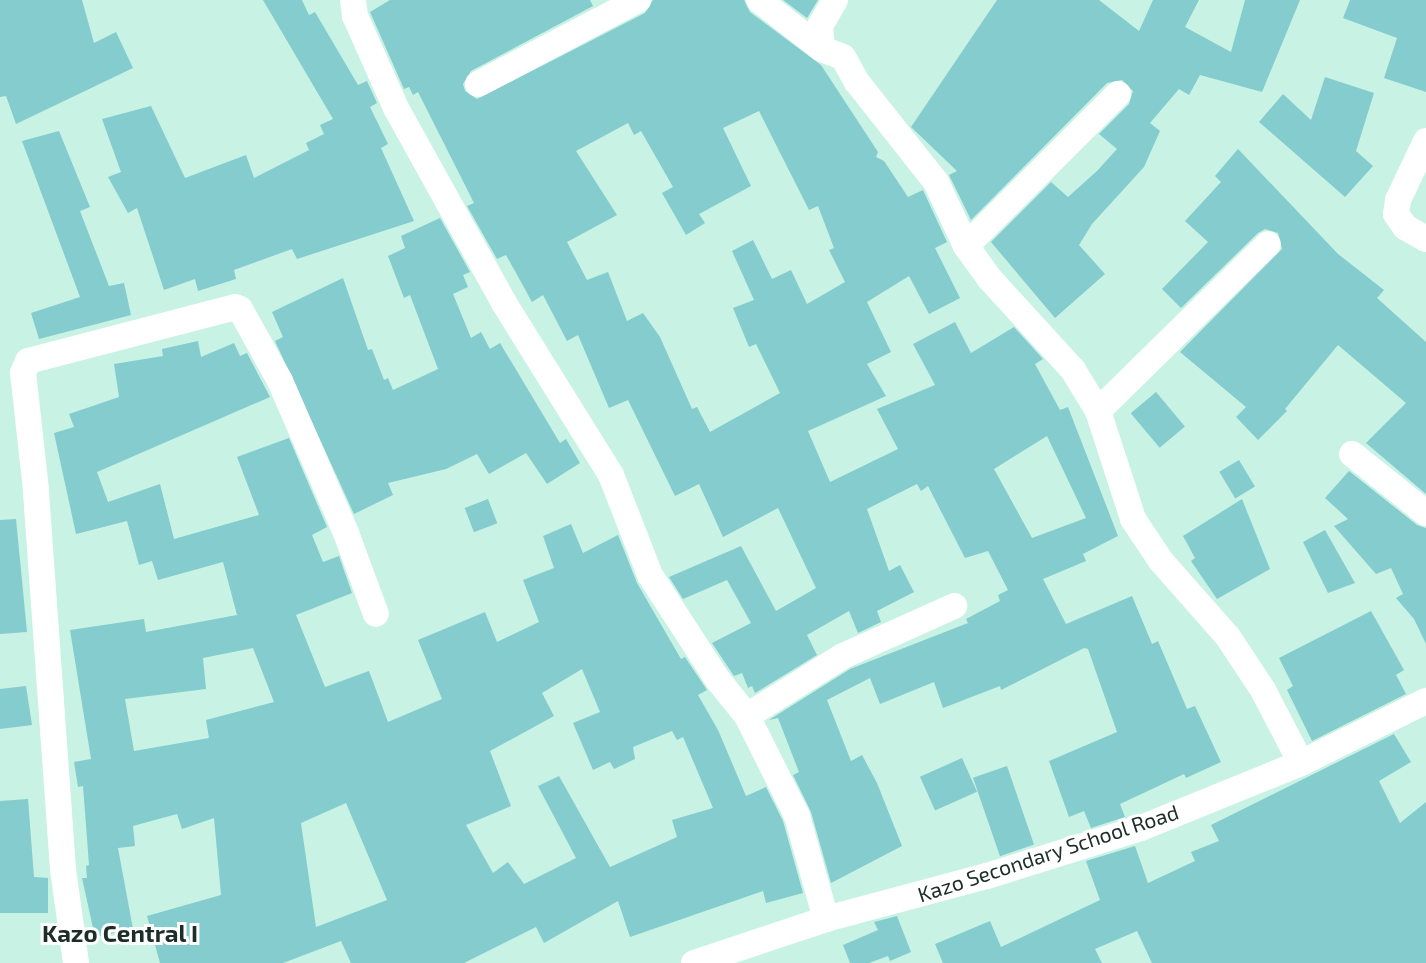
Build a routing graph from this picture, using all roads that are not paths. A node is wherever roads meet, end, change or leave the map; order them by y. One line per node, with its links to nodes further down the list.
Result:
1 (353, 0): 18 (street)
2 (638, 0): 6 (street)
3 (759, 0): 5 (street)
4 (835, 0): 5 (street)
5 (822, 50): 11 (street)
6 (478, 84)
7 (1118, 94): 11 (street)
8 (1426, 141): 9 (street)
9 (1426, 239)
10 (1268, 244): 12 (street)
11 (966, 246): 12 (street)
12 (1098, 411): 19 (street)
13 (1352, 454): 14 (street)
14 (1426, 513)
15 (954, 606): 18 (street)
16 (376, 614): 21 (street)
17 (1426, 701): 19 (street, Kazo Secondary School Road)
18 (747, 716): 20 (street)
19 (1301, 763): 20 (street, Kazo Secondary School Road)
20 (826, 919): 22 (street, Kazo Secondary School Road)
21 (76, 963)
22 (694, 963)

